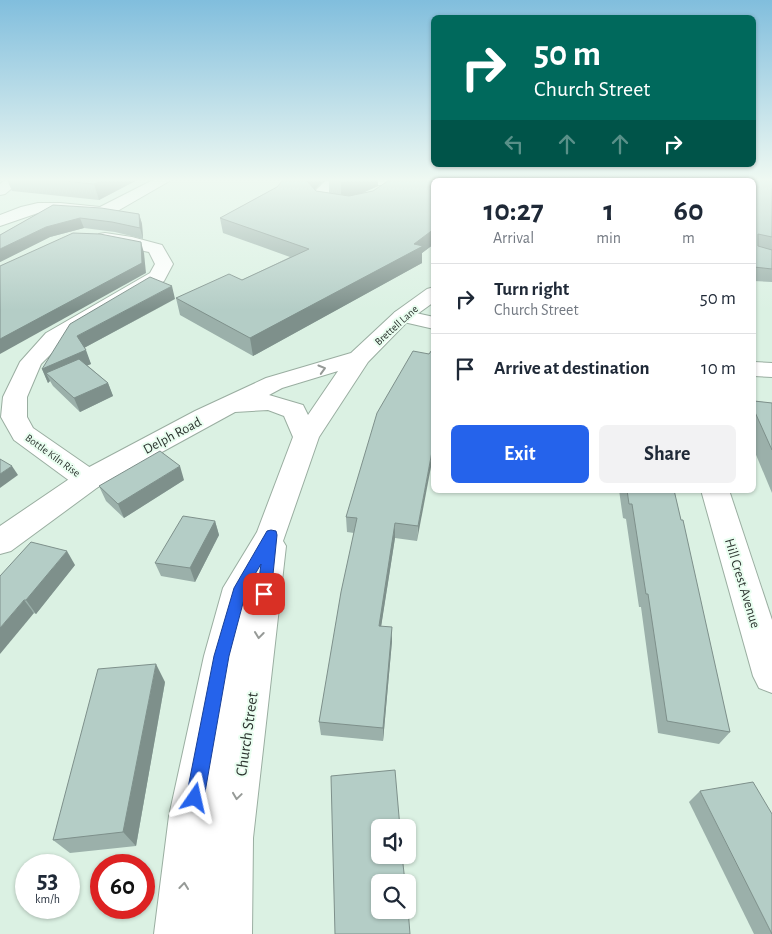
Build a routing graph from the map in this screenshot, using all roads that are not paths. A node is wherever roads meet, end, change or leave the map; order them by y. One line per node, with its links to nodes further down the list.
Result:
1 (85, 236): 9 (main road, Bottle Kiln Rise)
2 (431, 294): 3 (main road, Brettell Lane)
3 (402, 316): 4 (main road); 5 (main road, Brettell Lane)
4 (431, 322)
5 (360, 358): 8 (main road, Church Street); 10 (main road, Delph Road, one-way to 5)
6 (756, 369): 7 (main road)
7 (772, 370)
8 (337, 391): 10 (main road); 11 (main road, Church Street)
9 (8, 398): 12 (main road, Bottle Kiln Rise)
10 (235, 402): 11 (main road); 12 (main road, Delph Road)
11 (306, 437): 14 (main road, Church Street)
12 (88, 480): 15 (main road, Delph Road)
13 (716, 493): 16 (main road, Hill Crest Avenue)
14 (271, 535): 17 (main road, Church Street, one-way to 14); 18 (main road, Church Street, one-way to 18)
15 (0, 542)
16 (772, 676)
17 (179, 934)
18 (227, 934)

